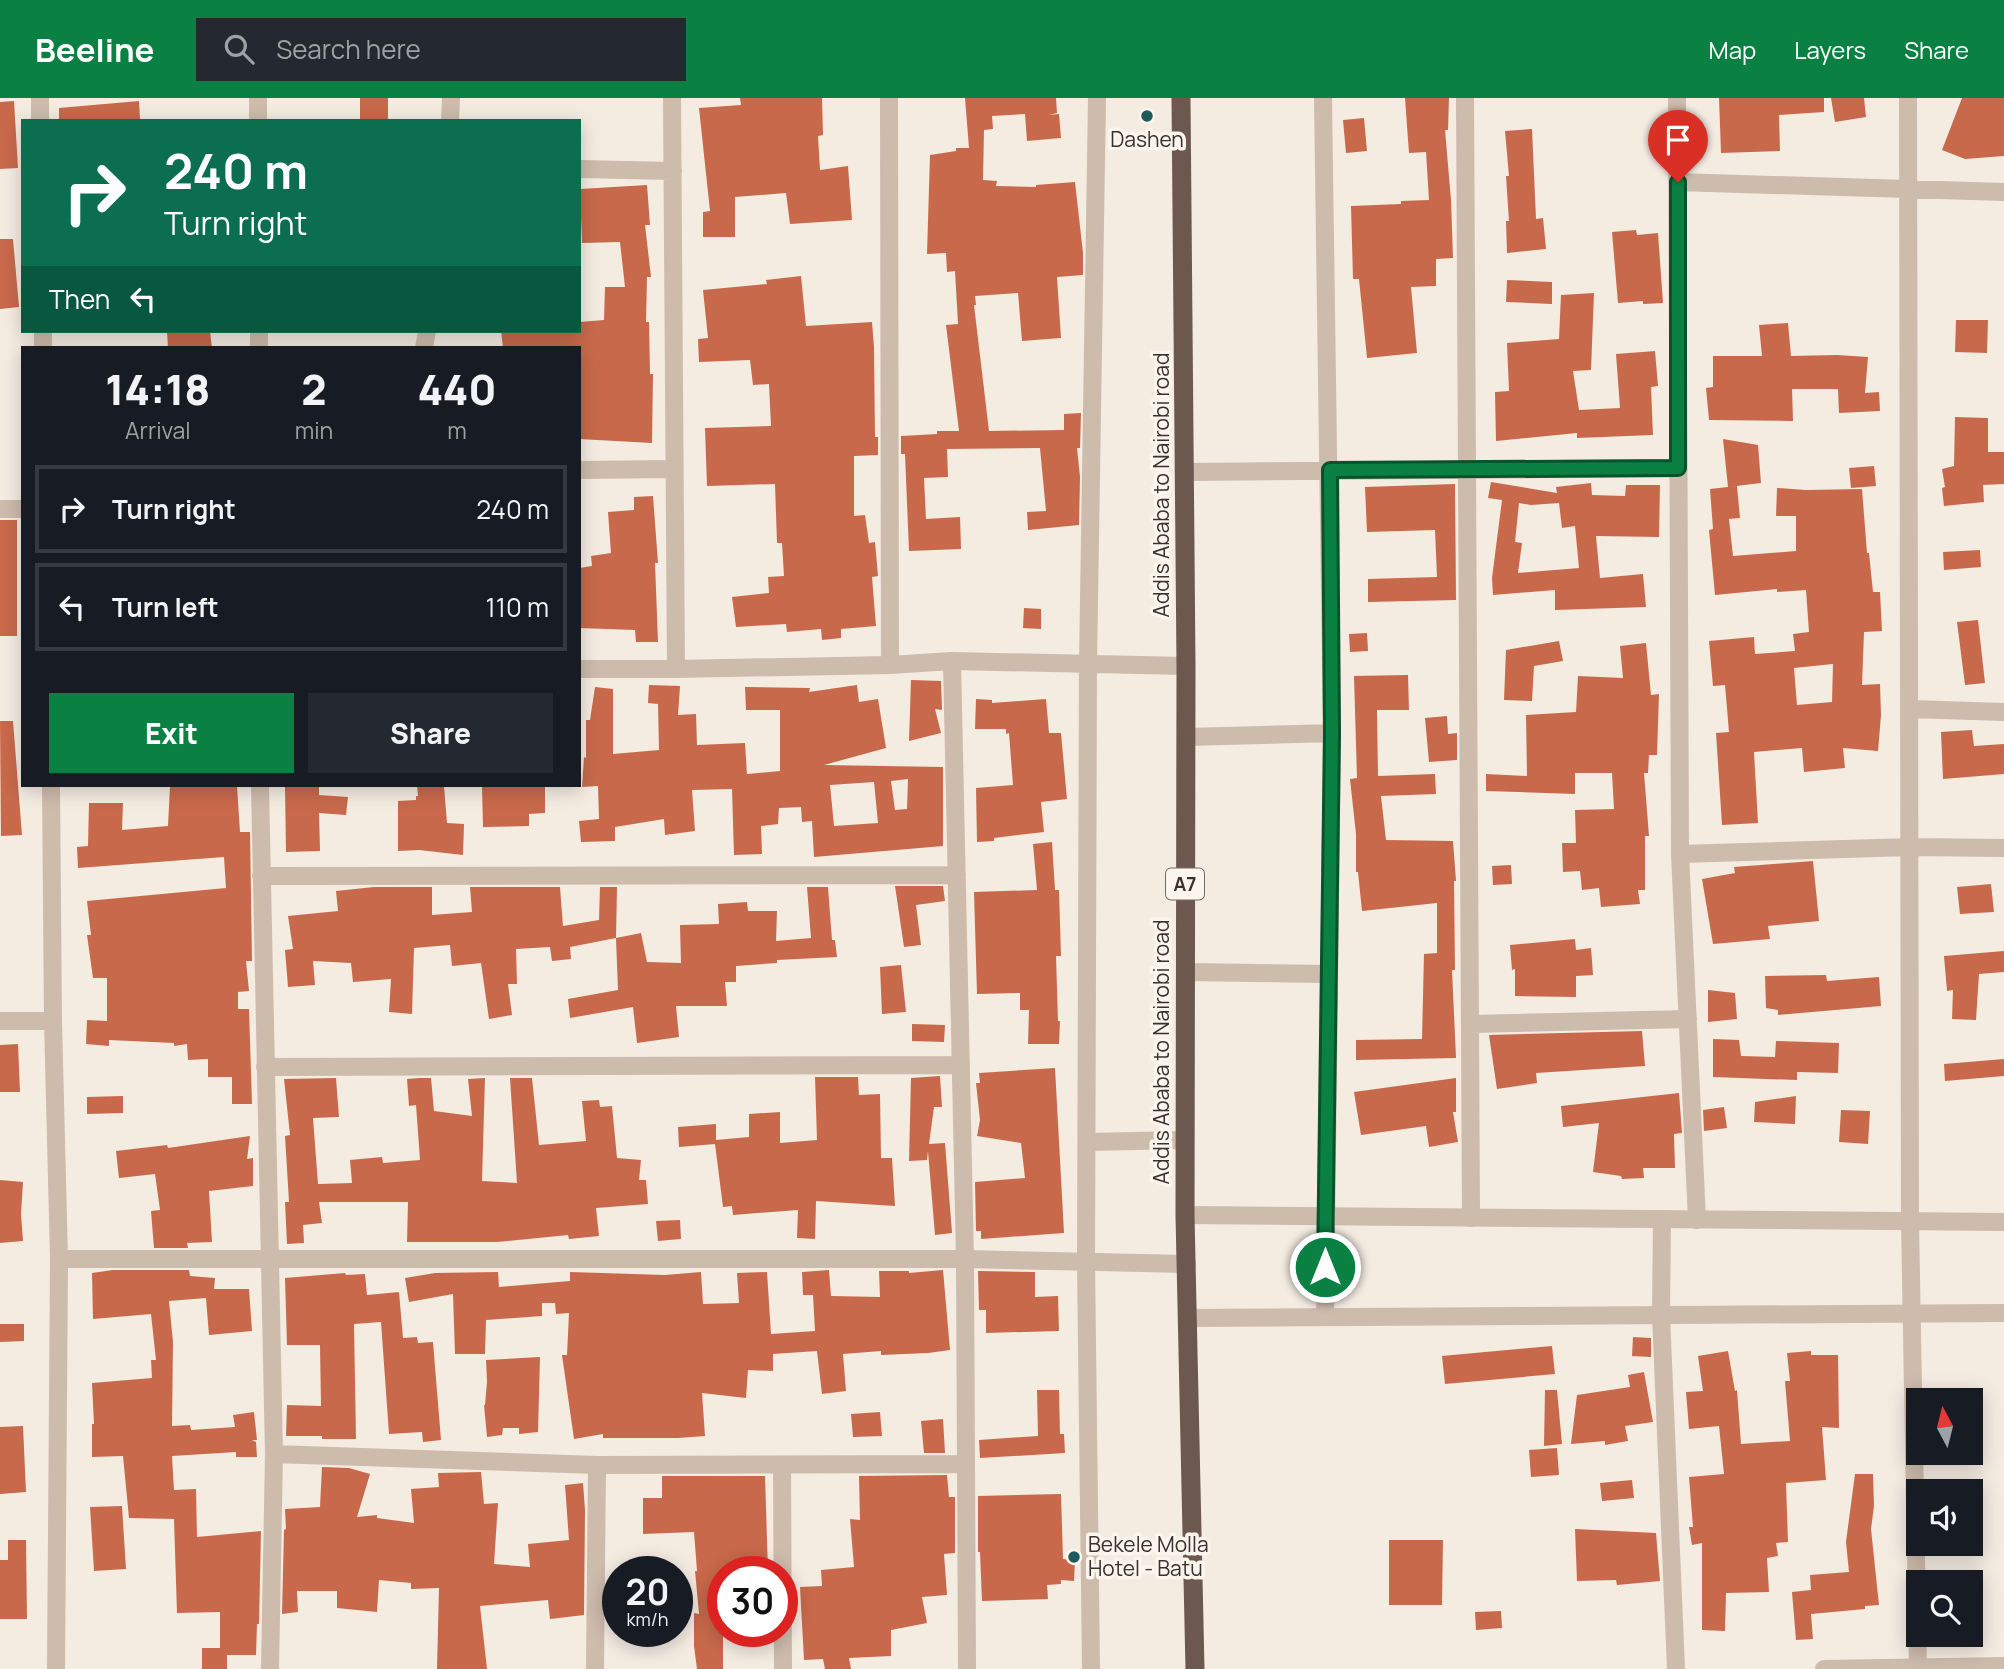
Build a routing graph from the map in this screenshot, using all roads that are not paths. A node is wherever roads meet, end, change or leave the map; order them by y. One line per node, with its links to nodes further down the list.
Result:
1 (40, 98): 12 (street)
2 (258, 98): 13 (street)
3 (451, 98): 14 (street)
4 (672, 98): 16 (street)
5 (889, 98): 29 (street)
6 (1097, 98): 30 (street)
7 (1181, 98): 25 (highway, Addis Ababa to Nairobi road / A7)
8 (1323, 98): 23 (street)
9 (1465, 98): 24 (street)
10 (1677, 98): 17 (street)
11 (1908, 98): 18 (street)
12 (40, 119)
13 (258, 119)
14 (450, 119)
15 (581, 169): 16 (street)
16 (673, 171): 21 (street)
17 (1678, 182): 18 (street); 20 (street)
18 (1908, 187): 19 (street); 34 (street)
19 (2004, 192)
20 (1678, 468): 24 (street); 42 (street)
21 (673, 469): 22 (street); 33 (street)
22 (581, 470)
23 (1330, 470): 24 (street); 25 (street); 36 (street)
24 (1469, 470): 50 (street)
25 (1185, 472): 31 (highway, Addis Ababa to Nairobi road / A7)
26 (0, 509): 27 (street)
27 (21, 509)
28 (952, 661): 29 (street); 30 (street); 43 (street)
29 (890, 664): 33 (street)
30 (1088, 664): 31 (street); 54 (street)
31 (1186, 666): 37 (highway, Addis Ababa to Nairobi road / A7)
32 (581, 668): 33 (street)
33 (676, 669)
34 (1910, 709): 35 (street); 40 (street)
35 (2004, 712)
36 (1332, 733): 37 (street); 46 (street)
37 (1186, 737): 45 (highway, Addis Ababa to Nairobi road / A7)
38 (51, 787): 49 (street)
39 (260, 787): 44 (street)
40 (1910, 847): 41 (street); 42 (street); 60 (street)
41 (2004, 848)
42 (1680, 854): 47 (street)
43 (957, 875): 44 (street); 51 (street)
44 (261, 876): 52 (street)
45 (1185, 972): 46 (street); 53 (highway, Addis Ababa to Nairobi road / A7)
46 (1329, 974): 56 (street)
47 (1688, 1019): 50 (street); 59 (street)
48 (0, 1021): 49 (street)
49 (53, 1021): 62 (street)
50 (1470, 1024): 57 (street)
51 (961, 1065): 52 (street); 64 (street)
52 (265, 1067): 63 (street)
53 (1185, 1140): 54 (street); 55 (highway, Addis Ababa to Nairobi road / A7)
54 (1087, 1142): 65 (street)
55 (1185, 1216): 56 (street); 66 (highway, Addis Ababa to Nairobi road / A7)
56 (1326, 1217): 57 (street); 70 (street)
57 (1471, 1218): 58 (street)
58 (1662, 1220): 59 (street); 69 (street)
59 (1697, 1220): 60 (street)
60 (1910, 1221): 61 (street); 68 (street)
61 (2004, 1222)
62 (59, 1259): 63 (street); 78 (street)
63 (270, 1259): 64 (street); 72 (street)
64 (965, 1259): 65 (street); 73 (street)
65 (1087, 1262): 66 (street); 83 (street)
66 (1186, 1264): 71 (highway, Addis Ababa to Nairobi road / A7)
67 (2004, 1313): 68 (street)
68 (1913, 1314): 69 (street); 77 (street)
69 (1661, 1315): 70 (street); 85 (street)
70 (1325, 1317): 71 (street)
71 (1188, 1318): 84 (highway, Addis Ababa to Nairobi road / A7)
72 (274, 1454): 74 (street); 79 (street)
73 (966, 1464): 75 (street); 82 (street)
74 (597, 1465): 75 (street); 80 (street)
75 (782, 1465): 81 (street)
76 (2004, 1666): 77 (street)
77 (1918, 1668): 86 (street)
78 (56, 1669)
79 (270, 1669)
80 (595, 1669)
81 (783, 1669)
82 (967, 1669)
83 (1091, 1669)
84 (1195, 1669)
85 (1676, 1669)
86 (1824, 1669)

